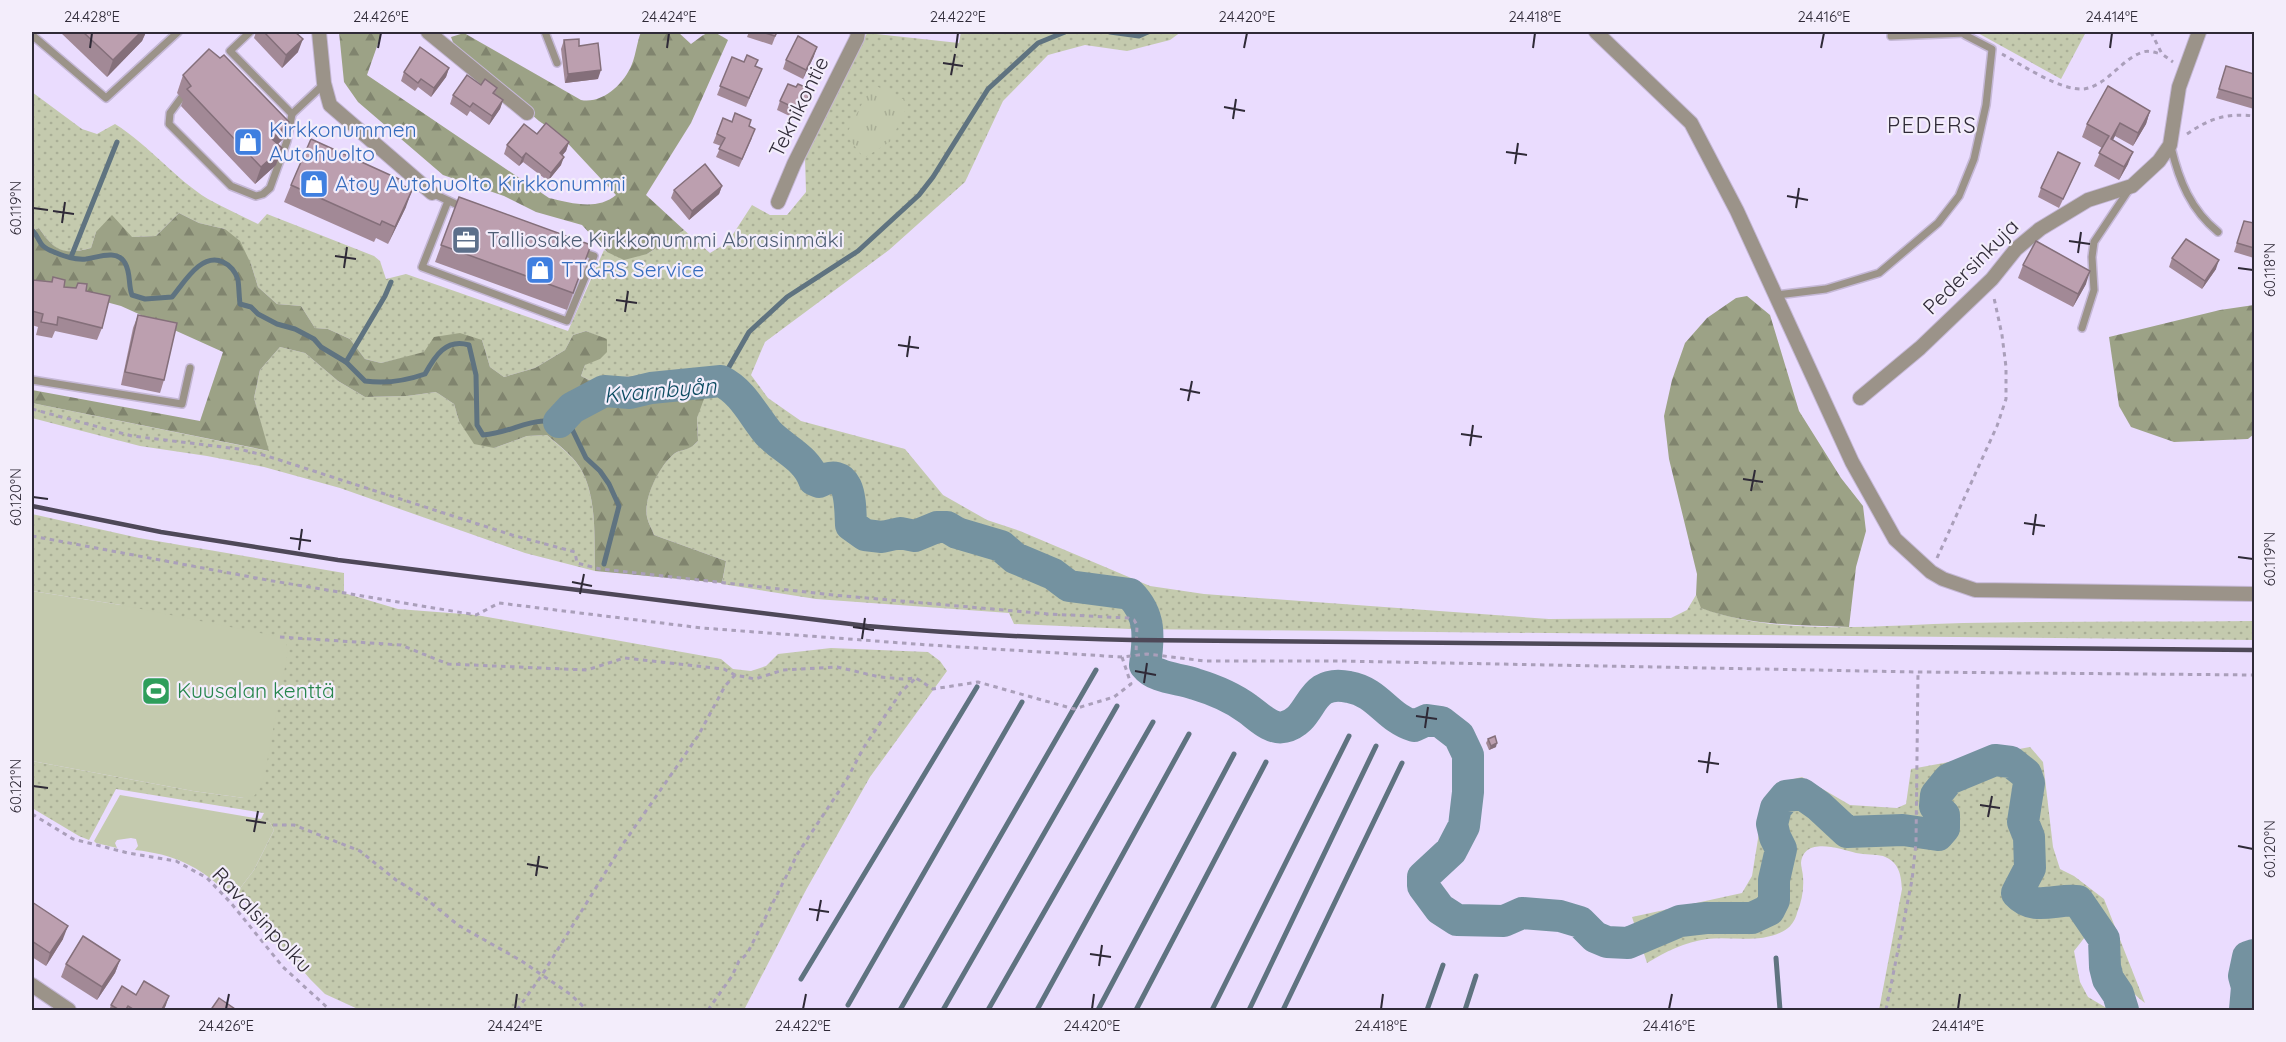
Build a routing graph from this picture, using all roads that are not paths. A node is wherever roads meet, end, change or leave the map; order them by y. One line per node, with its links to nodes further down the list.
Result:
1 (178, 32): 10 (lane)
2 (250, 32): 12 (lane)
3 (319, 32): 15 (street)
4 (428, 32): 17 (street)
5 (545, 32): 14 (lane)
6 (858, 32): 23 (street, Teknikontie)
7 (1596, 32): 27 (street)
8 (2199, 32): 19 (street)
9 (1966, 33): 11 (lane); 27 (lane)
10 (32, 35)
11 (1891, 36)
12 (230, 51): 13 (lane); 18 (lane)
13 (223, 58)
14 (557, 63)
15 (324, 83): 18 (lane); 21 (street)
16 (181, 98): 18 (lane)
17 (527, 113)
18 (292, 114)
19 (2170, 145): 20 (street, Pedersinkuja); 25 (lane)
20 (2132, 186): 28 (lane); 31 (street, Pedersinkuja)
21 (432, 193): 22 (lane)
22 (448, 201): 24 (lane); 26 (lane)
23 (778, 202)
24 (466, 210)
25 (2218, 232)
26 (573, 248)
27 (1777, 295): 32 (street)
28 (2082, 328)
29 (190, 368): 30 (lane)
30 (32, 380)
31 (1860, 398)
32 (2254, 594)
33 (32, 985): 34 (street)
34 (69, 1011)

